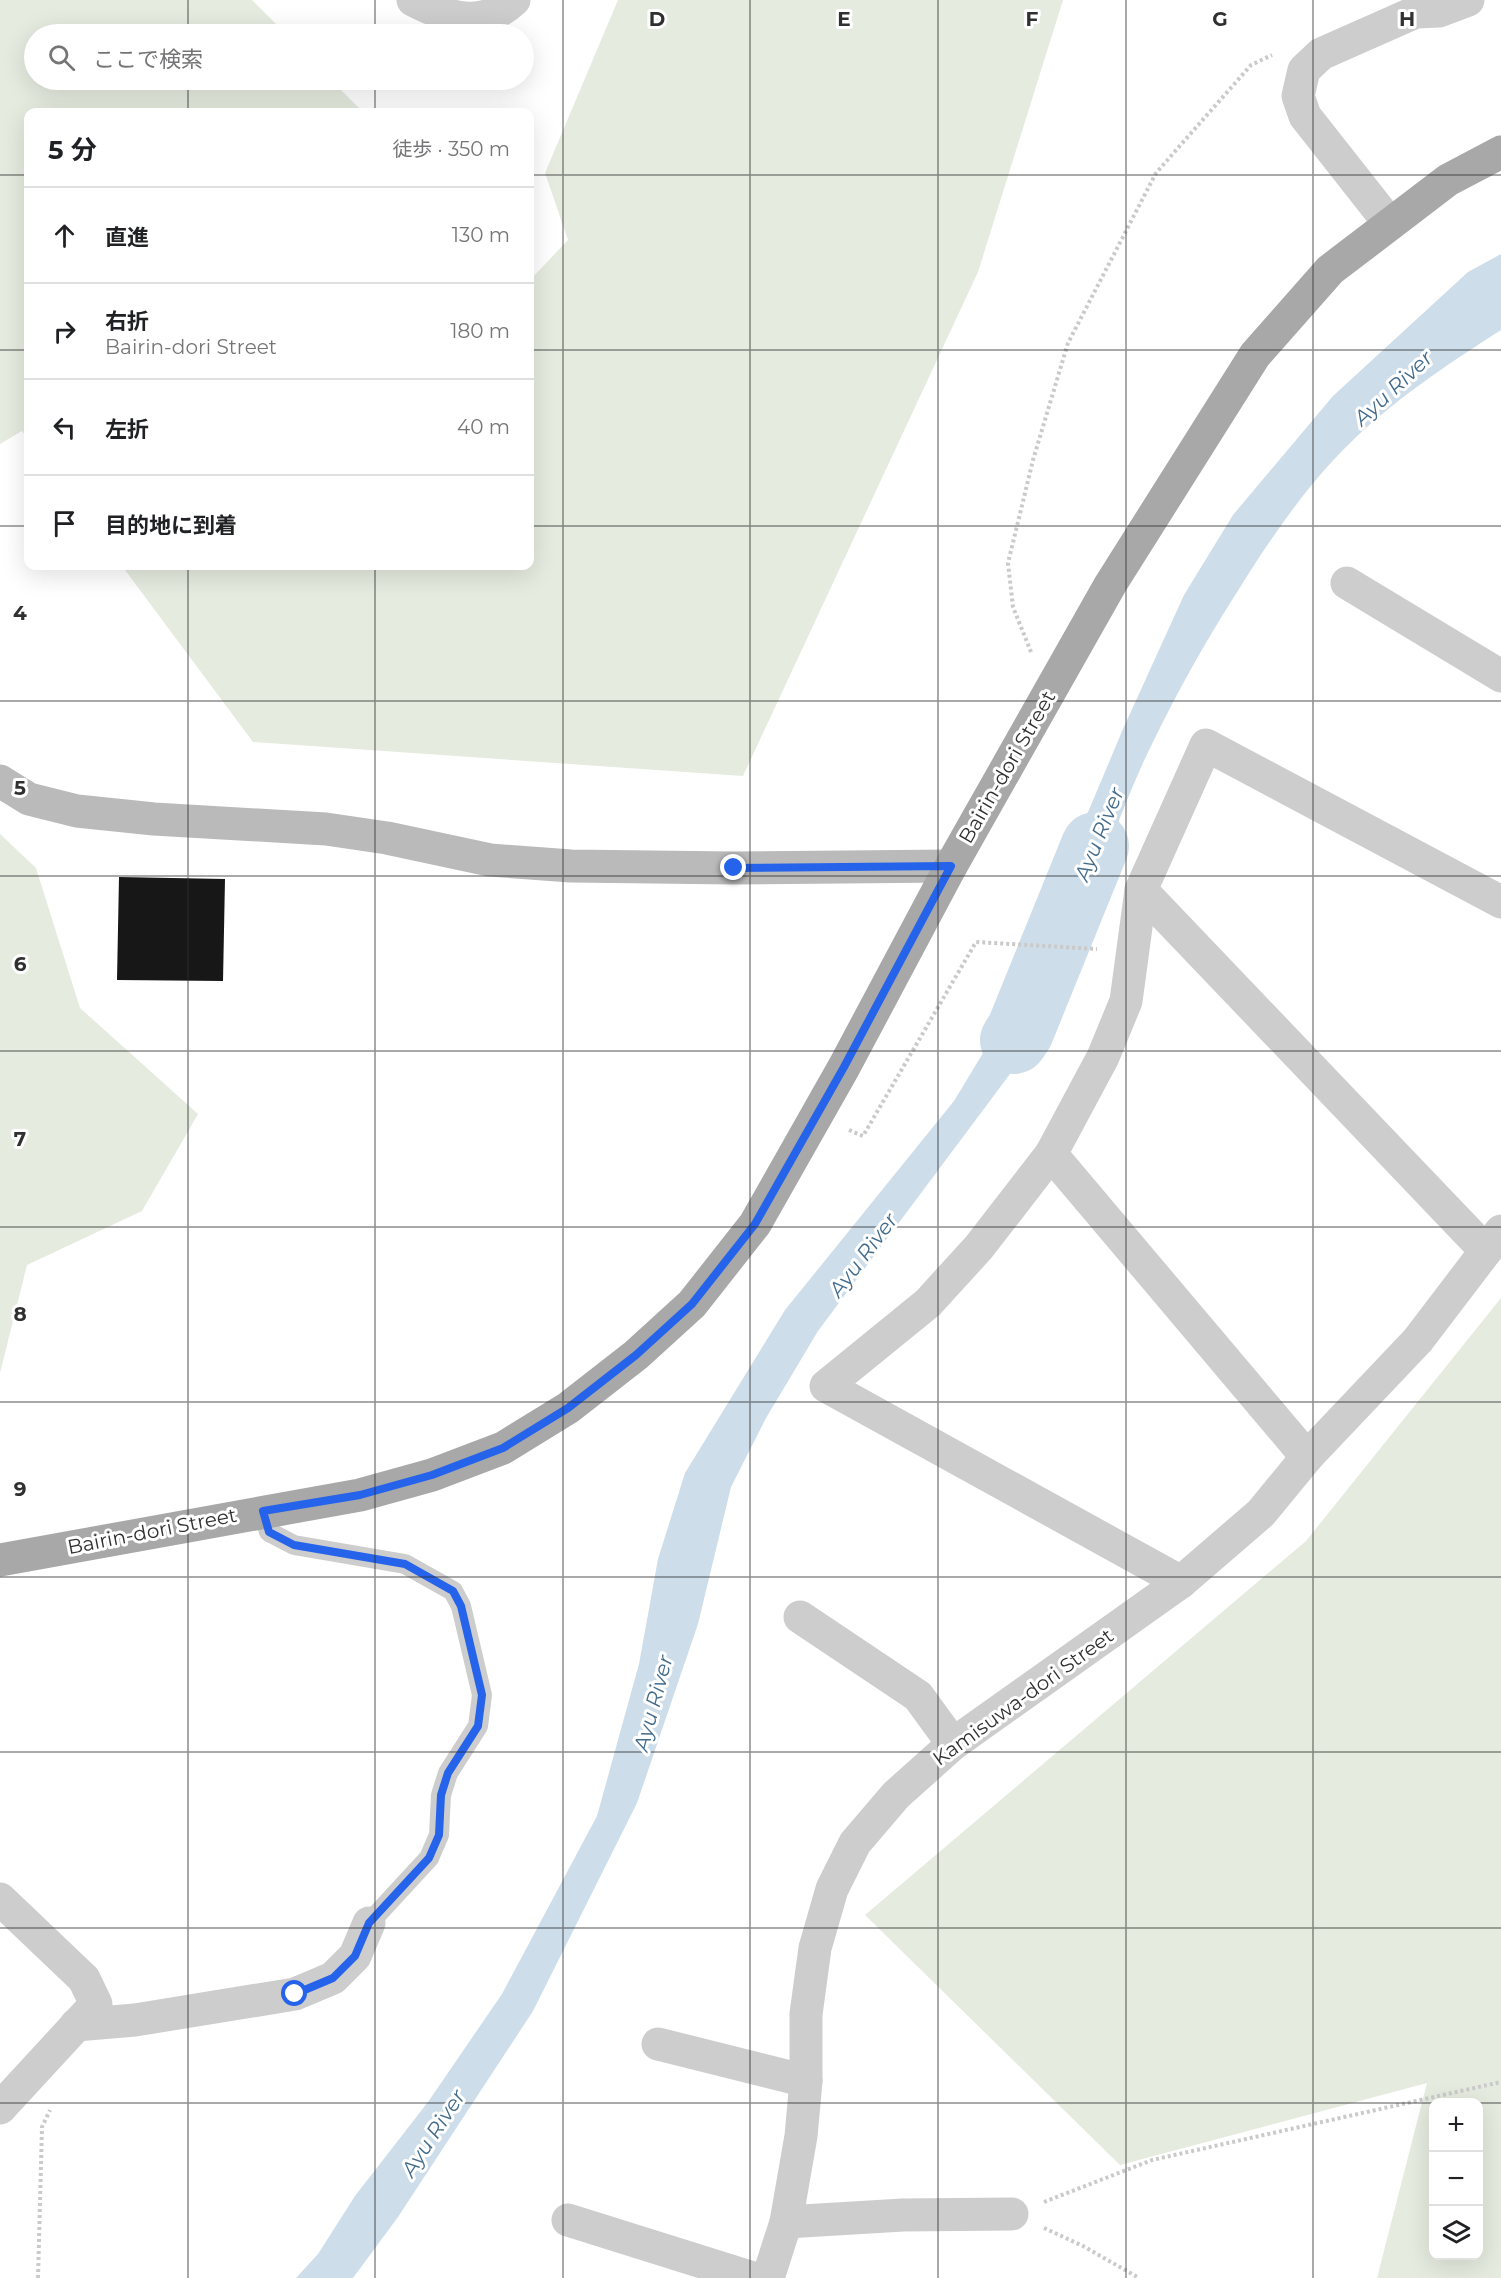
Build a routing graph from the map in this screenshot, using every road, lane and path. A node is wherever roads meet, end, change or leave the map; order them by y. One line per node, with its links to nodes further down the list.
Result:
1 (413, 0): 2 (street)
2 (514, 0)
3 (1468, 0): 6 (street)
4 (1251, 65): 8 (path)
5 (1501, 152): 6 (main road, Bairin-dori Street)
6 (1390, 224): 11 (main road, Bairin-dori Street)
7 (1347, 584): 9 (street)
8 (1034, 659)
9 (1501, 676)
10 (0, 781): 11 (street)
11 (951, 866): 19 (main road, Bairin-dori Street)
12 (1141, 890): 13 (street); 16 (street); 17 (street)
13 (1501, 902)
14 (1106, 950): 15 (path)
15 (852, 1118)
16 (1050, 1154): 18 (street); 21 (street)
17 (1494, 1241): 18 (street, Kamisuwa-dori Street)
18 (1307, 1457): 21 (street, Kamisuwa-dori Street)
19 (263, 1511): 20 (main road, Bairin-dori Street); 25 (lane)
20 (0, 1560)
21 (1181, 1582): 23 (street, Kamisuwa-dori Street)
22 (800, 1617): 23 (street)
23 (953, 1744): 28 (street, Kamisuwa-dori Street)
24 (0, 1899): 26 (street)
25 (369, 1923): 26 (street)
26 (76, 2025): 31 (street)
27 (658, 2044): 28 (street)
28 (806, 2081): 34 (street, Kamisuwa-dori Street)
29 (1501, 2082): 32 (path)
30 (51, 2107): 35 (path)
31 (0, 2108)
32 (1012, 2214): 34 (street); 38 (path)
33 (568, 2220): 36 (street)
34 (786, 2222): 37 (street, Kamisuwa-dori Street)
35 (38, 2278)
36 (753, 2278)
37 (768, 2278)
38 (1139, 2278)

